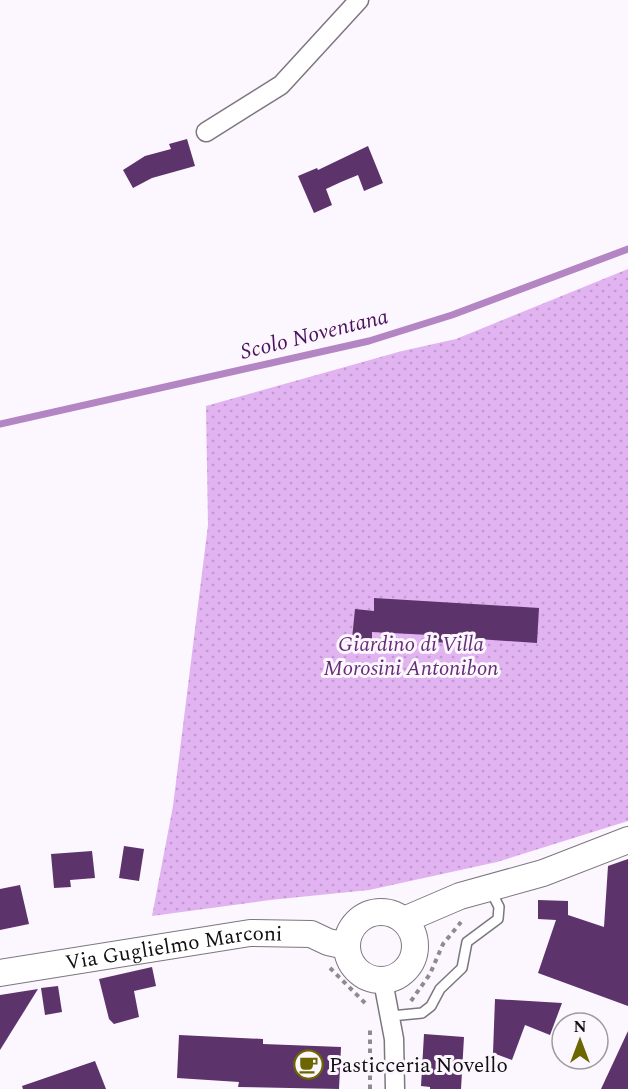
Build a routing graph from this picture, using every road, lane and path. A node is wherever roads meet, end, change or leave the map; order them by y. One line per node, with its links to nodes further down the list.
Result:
1 (359, 0): 2 (street)
2 (206, 132)
3 (628, 840): 4 (street)
4 (490, 888): 6 (street); 10 (lane)
5 (464, 919): 10 (path)
6 (404, 920): 7 (street); 9 (street)
7 (346, 946): 8 (street, Via Guglielmo Marconi); 9 (street)
8 (0, 973)
9 (383, 981): 11 (street)
10 (410, 1014): 11 (lane)
11 (392, 1016): 12 (street)
12 (395, 1089)

